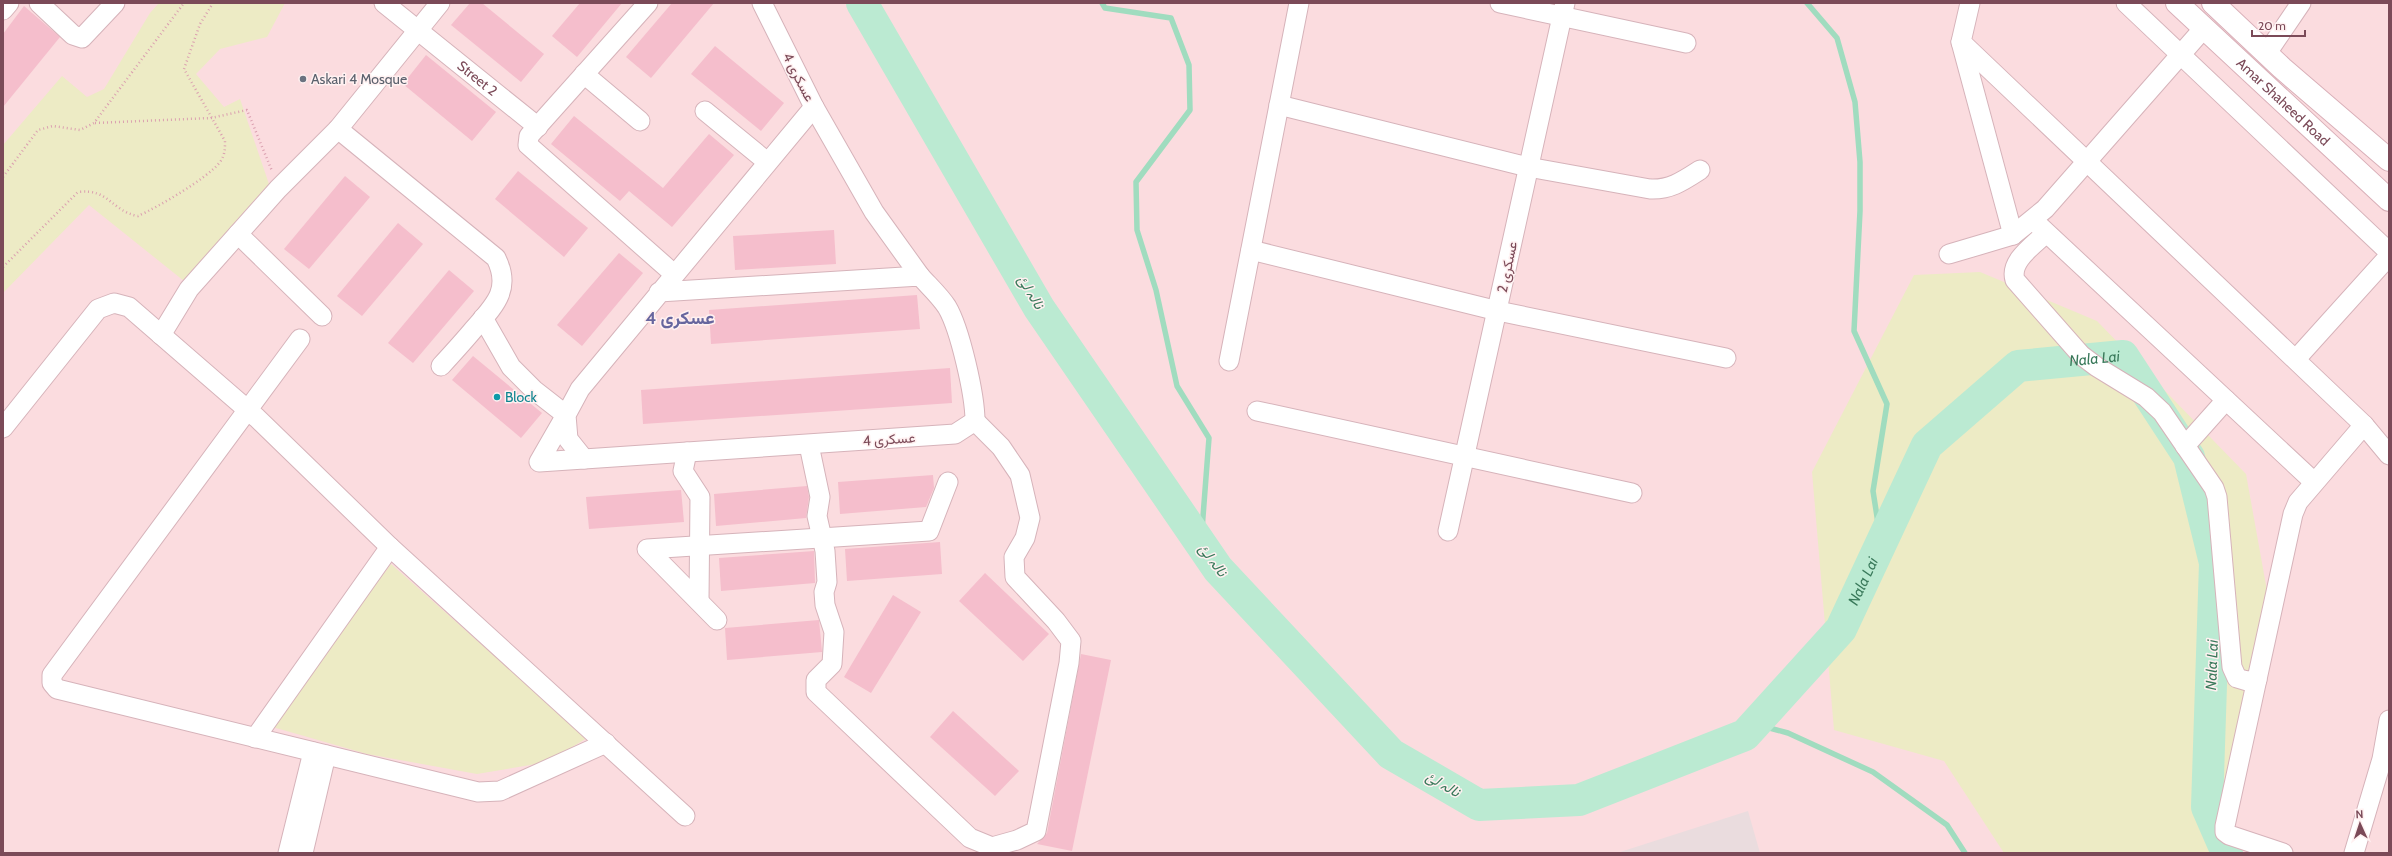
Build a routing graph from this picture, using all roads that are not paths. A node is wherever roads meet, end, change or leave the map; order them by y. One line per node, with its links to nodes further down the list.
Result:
1 (9, 3): 15 (street)
2 (39, 3): 3 (street)
3 (115, 3)
4 (384, 3): 18 (street, Street 2)
5 (440, 3): 18 (street)
6 (648, 3): 23 (street)
7 (762, 3): 25 (street, عسکری 4)
8 (1299, 3): 24 (street)
9 (1500, 3): 16 (street)
10 (1970, 3): 19 (street)
11 (2126, 3): 22 (street)
12 (2177, 3): 17 (main road, Amar Shaheed Road)
13 (2213, 3): 21 (main road, Amar Shaheed Road)
14 (2301, 3): 21 (street)
15 (3, 10)
16 (1564, 10): 20 (street); 33 (street, عسکری 2)
17 (2204, 28): 22 (street); 35 (main road, Amar Shaheed Road)
18 (416, 31): 28 (street, Street 2); 29 (street)
19 (1961, 42): 32 (street); 39 (street)
20 (1686, 43)
21 (2267, 53): 30 (main road, Amar Shaheed Road)
22 (2181, 54): 32 (street); 41 (street)
23 (584, 74): 27 (street); 28 (street)
24 (1280, 105): 33 (street); 40 (street)
25 (814, 107): 31 (street, عسکری 4); 45 (street)
26 (705, 111): 31 (street)
27 (640, 121)
28 (538, 127): 44 (street)
29 (338, 129): 38 (street); 49 (street)
30 (2389, 160)
31 (766, 161): 44 (street, عسکری 4)
32 (2087, 162): 36 (street); 53 (street)
33 (1528, 167): 34 (street); 47 (street, عسکری 2)
34 (1700, 170)
35 (2389, 200)
36 (2033, 220): 37 (street); 39 (street)
37 (2046, 233): 56 (street); 64 (street)
38 (238, 234): 48 (street); 50 (street)
39 (2013, 235): 42 (street)
40 (1251, 250): 47 (street); 54 (street)
41 (2389, 252)
42 (1949, 254)
43 (2389, 256): 53 (street)
44 (674, 274): 46 (street, عسکری 4)
45 (920, 276): 46 (street); 60 (street)
46 (659, 292): 59 (street, عسکری 4)
47 (1498, 311): 52 (street); 67 (street, عسکری 2)
48 (322, 316)
49 (483, 318): 55 (street); 59 (street)
50 (161, 335): 57 (street); 62 (street)
51 (300, 339): 57 (street)
52 (1726, 358)
53 (2296, 359): 61 (street)
54 (1229, 361)
55 (441, 366)
56 (2226, 400): 64 (street); 70 (street)
57 (248, 410): 75 (street); 80 (street)
58 (1257, 411): 67 (street)
59 (566, 415): 68 (street); 68 (street, عسکری 4)
60 (975, 421): 63 (street, عسکری 4); 73 (street)
61 (2364, 425): 66 (street); 70 (street)
62 (3, 428)
63 (810, 445): 65 (street, عسکری 4); 73 (street)
64 (2185, 446): 78 (street)
65 (687, 452): 68 (street, عسکری 4); 74 (street)
66 (2389, 455)
67 (1463, 457): 71 (street); 72 (street, عسکری 2)
68 (584, 459)
69 (948, 482): 73 (street)
70 (2314, 482): 78 (street)
71 (1632, 493)
72 (1448, 531)
73 (820, 537): 74 (street)
74 (699, 546): 76 (street); 76 (street)
75 (390, 547): 80 (street); 81 (street)
76 (699, 602): 77 (street)
77 (717, 620)
78 (2257, 680): 86 (street)
79 (2389, 720): 87 (street)
80 (254, 738): 82 (street)
81 (606, 743): 82 (street); 83 (street)
82 (320, 753): 84 (street); 85 (street)
83 (685, 816)
84 (288, 853)
85 (303, 853)
86 (2284, 853)
87 (2354, 853)

